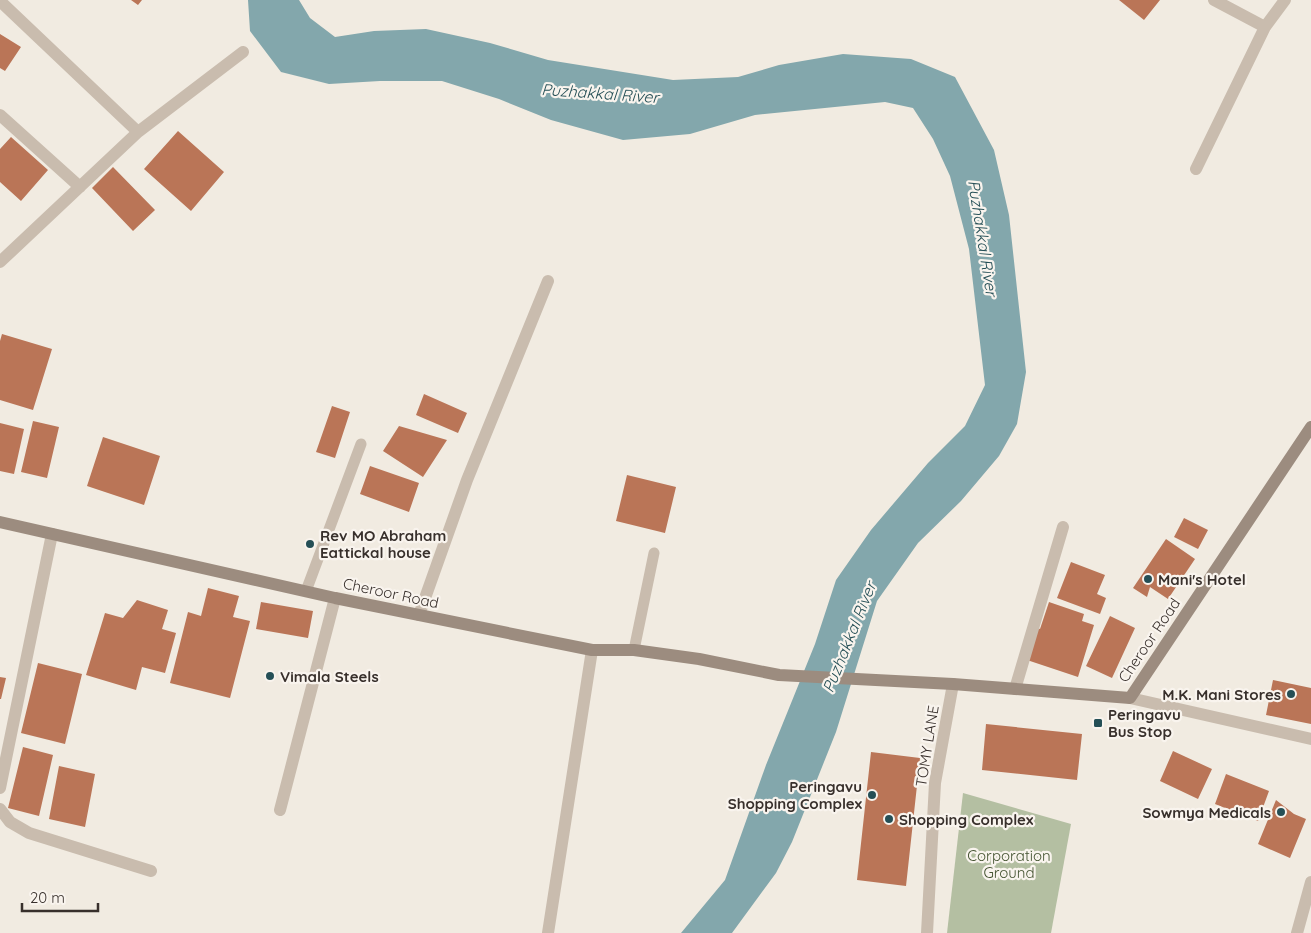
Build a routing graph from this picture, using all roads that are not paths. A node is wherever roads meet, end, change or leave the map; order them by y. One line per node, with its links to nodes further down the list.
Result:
1 (1214, 0): 4 (street)
2 (1285, 0): 4 (street)
3 (0, 1): 7 (street)
4 (1265, 27): 8 (street)
5 (243, 52): 7 (street)
6 (0, 115): 9 (street)
7 (138, 132): 9 (street)
8 (1196, 169)
9 (80, 187): 10 (street)
10 (0, 262)
11 (548, 281): 20 (street)
12 (1311, 427): 25 (main road, Cheroor Road)
13 (361, 444): 18 (lane)
14 (0, 522): 16 (main road, Cheroor Road)
15 (1063, 527): 24 (street)
16 (52, 534): 18 (main road, Cheroor Road); 27 (street)
17 (654, 552): 22 (lane)
18 (306, 591): 19 (main road, Cheroor Road)
19 (335, 598): 20 (main road, Cheroor Road); 29 (street)
20 (419, 615): 21 (main road, Cheroor Road)
21 (592, 650): 22 (main road, Cheroor Road); 32 (street)
22 (634, 650): 23 (main road, Cheroor Road)
23 (954, 684): 24 (main road, Cheroor Road); 33 (street, TOMY LANE)
24 (1015, 689): 25 (main road, Cheroor Road)
25 (1130, 698): 26 (street)
26 (1311, 739)
27 (0, 788)
28 (0, 809): 30 (street)
29 (280, 810)
30 (151, 871)
31 (1311, 882): 34 (street)
32 (548, 933)
33 (927, 933)
34 (1296, 933)

